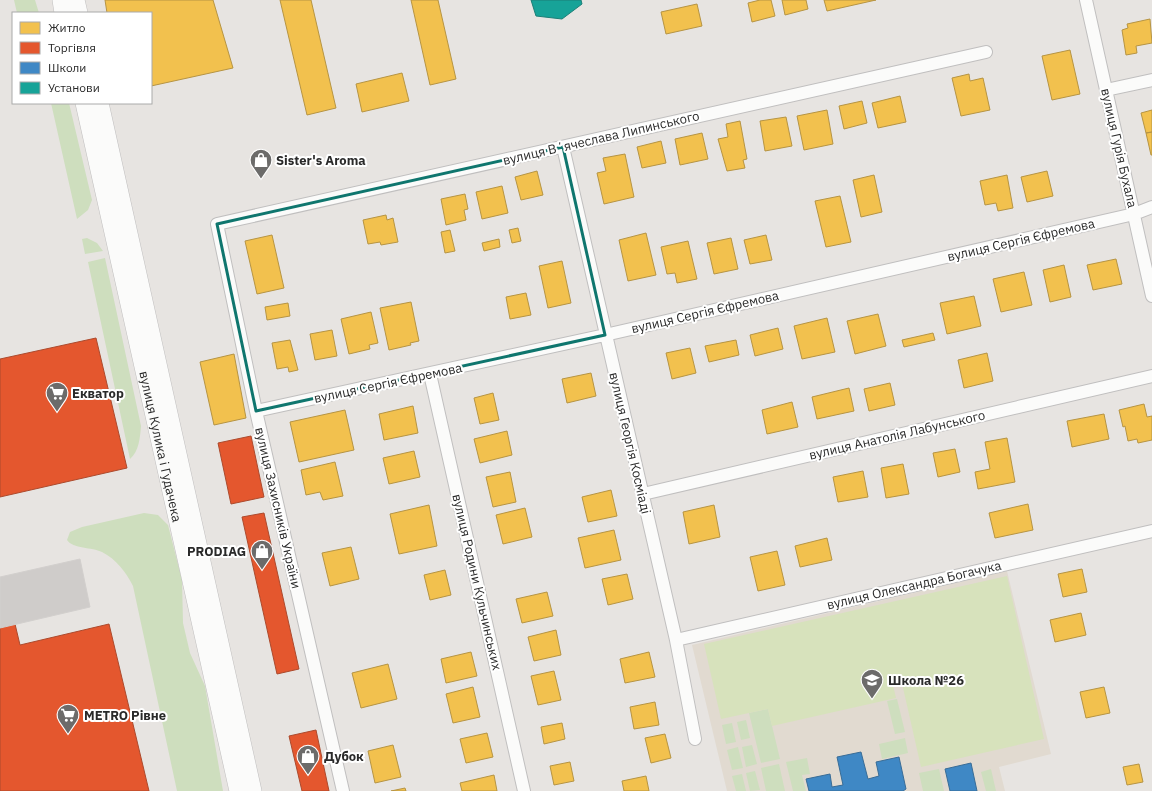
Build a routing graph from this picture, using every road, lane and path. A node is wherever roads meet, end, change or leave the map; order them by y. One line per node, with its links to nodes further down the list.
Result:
1 (61, 0): 4 (main road)
2 (76, 0): 5 (main road)
3 (1086, 0): 8 (street, вулиця Гурія Бухала)
4 (64, 12)
5 (79, 12)
6 (986, 52): 11 (street, вулиця Вʼячеслава Липинського)
7 (1152, 80): 8 (street)
8 (1106, 90): 13 (street, вулиця Гурія Бухала)
9 (84, 104): 24 (main road, вулиця Кулика і Гудачека)
10 (100, 104): 25 (main road, вулиця Кулика і Гудачека)
11 (563, 147): 14 (street, вулиця Вʼячеслава Липинського); 16 (street, вулиця Георгія Косміаді)
12 (1152, 206): 13 (street, вулиця Сергія Єфремова)
13 (1134, 214): 15 (street, вулиця Гурія Бухала); 16 (street, вулиця Сергія Єфремова)
14 (217, 224): 19 (street, вулиця Захисників України)
15 (1152, 296)
16 (605, 335): 17 (street, вулиця Сергія Єфремова); 20 (street, вулиця Георгія Косміаді)
17 (430, 374): 19 (street, вулиця Сергія Єфремова); 27 (street, вулиця Родини Кульчинських)
18 (1152, 376): 20 (street, вулиця Анатолія Лабунського)
19 (256, 411): 26 (street, вулиця Захисників України)
20 (643, 494): 22 (street, вулиця Георгія Косміаді)
21 (1152, 531): 22 (street, вулиця Олександра Богачука)
22 (676, 640): 23 (street, вулиця Георгія Косміаді)
23 (695, 739)
24 (238, 791)
25 (253, 791)
26 (343, 791)
27 (524, 791)

